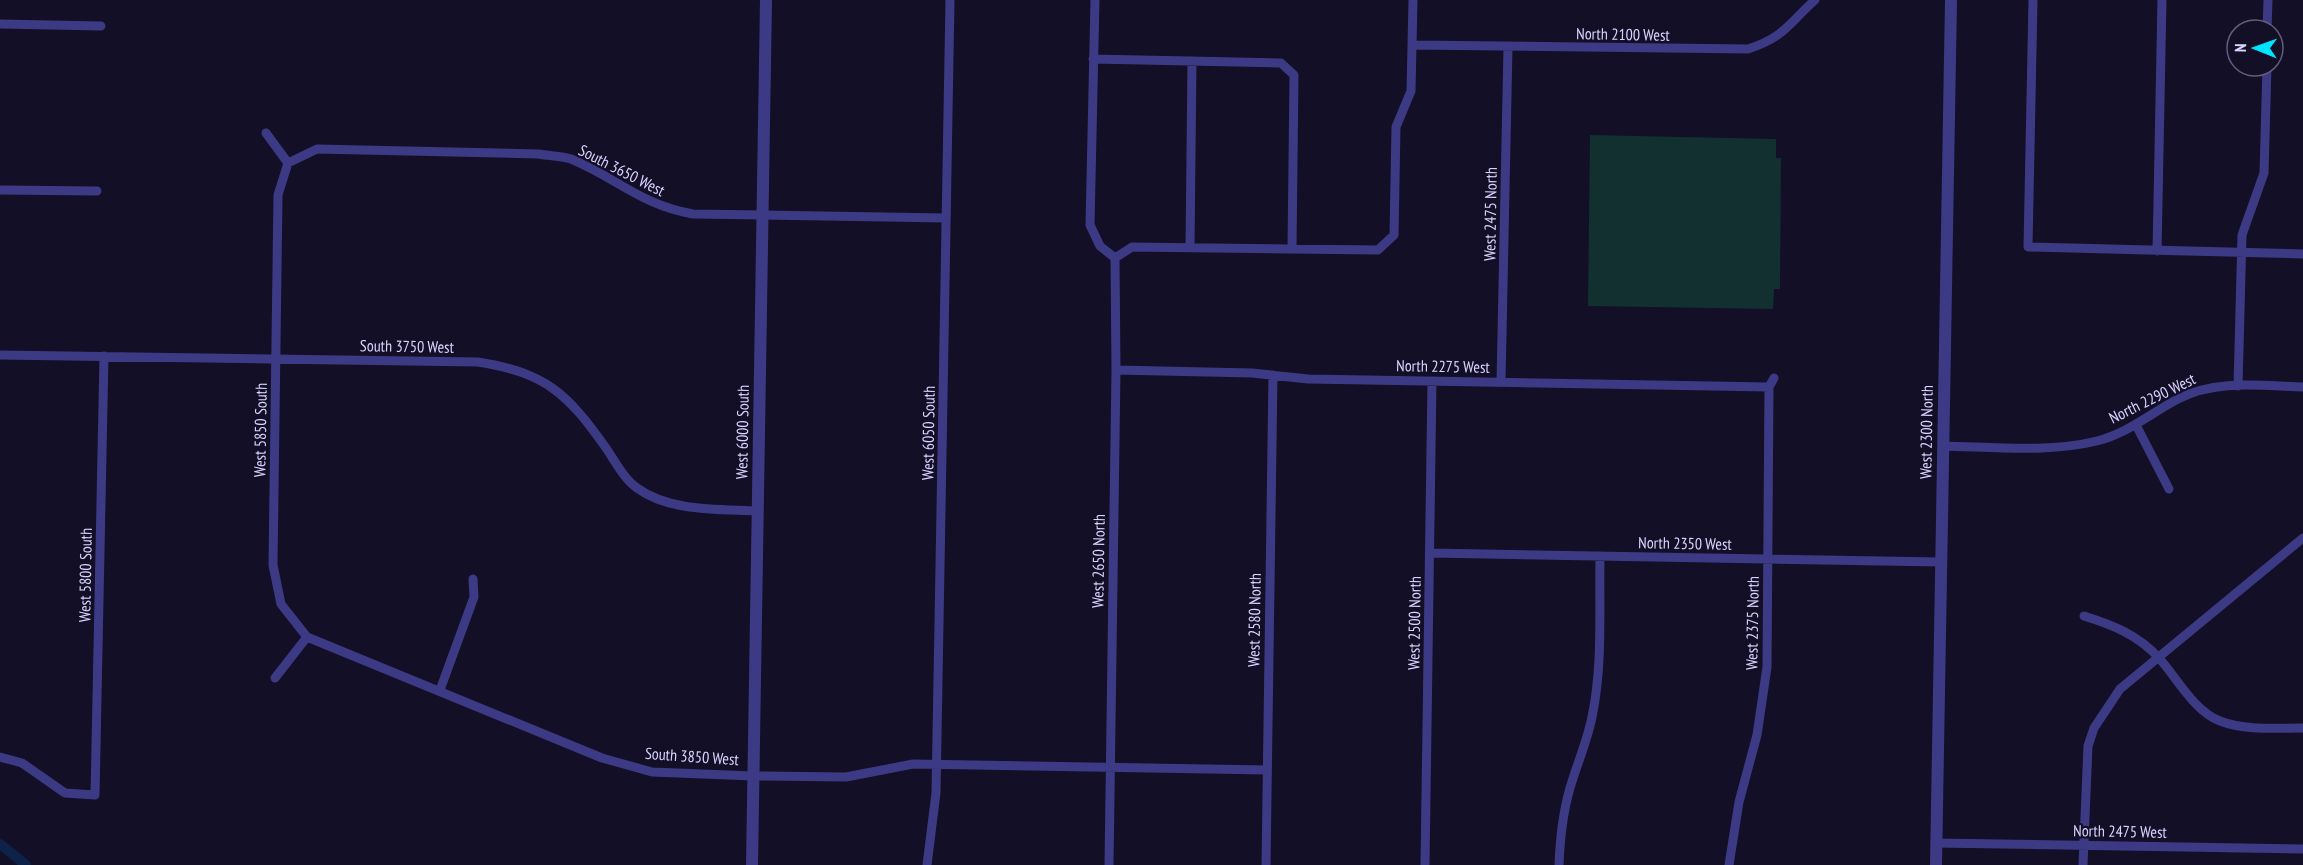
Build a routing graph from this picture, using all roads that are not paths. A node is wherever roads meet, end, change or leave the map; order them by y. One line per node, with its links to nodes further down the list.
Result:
1 (766, 0): 22 (street, West 6000 South)
2 (950, 0): 23 (street, West 6050 South)
3 (1095, 0): 15 (street)
4 (1413, 0): 13 (street)
5 (1815, 0): 14 (street, North 2100 West)
6 (1951, 0): 41 (street, West 2300 North)
7 (2033, 0): 26 (street)
8 (2162, 0): 26 (street)
9 (2268, 0): 10 (street)
10 (2267, 18)
11 (0, 24): 12 (street)
12 (101, 26)
13 (1412, 45): 14 (street, North 2100 West); 25 (street)
14 (1508, 47): 36 (street, West 2475 North)
15 (1093, 59): 16 (street); 29 (street)
16 (1192, 61): 24 (street); 25 (street)
17 (2267, 78): 27 (street)
18 (266, 133): 19 (street)
19 (288, 163): 22 (street, South 3650 West); 32 (street, West 5850 South)
20 (0, 190): 21 (street)
21 (97, 191)
22 (762, 217): 23 (street, South 3650 West); 43 (street, West 6000 South)
23 (946, 218): 57 (street, West 6050 South)
24 (1190, 248): 25 (street); 29 (street)
25 (1292, 249)
26 (2157, 250): 27 (street)
27 (2241, 253): 28 (street); 38 (street)
28 (2303, 254)
29 (1115, 258): 33 (street, West 2650 North)
30 (0, 355): 31 (street, South 3750 West)
31 (105, 356): 32 (street, South 3750 West); 56 (street, West 5800 South)
32 (276, 359): 43 (street, South 3750 West); 51 (street, West 5850 South)
33 (1116, 370): 34 (street, North 2275 West); 58 (street, West 2650 North)
34 (1273, 375): 35 (street, North 2275 West); 59 (street, West 2580 North)
35 (1432, 381): 36 (street, North 2275 West); 45 (street, West 2500 North)
36 (1501, 382): 37 (street, North 2275 West)
37 (1771, 382): 47 (street, West 2375 North)
38 (2238, 386): 39 (street, North 2290 West); 40 (street, North 2290 West)
39 (2303, 387)
40 (2136, 425): 41 (street, North 2290 West); 42 (street)
41 (1943, 446): 48 (street, West 2300 North)
42 (2169, 489)
43 (757, 512): 60 (street, West 6000 South)
44 (2303, 538): 52 (street)
45 (1430, 554): 46 (street, North 2350 West); 68 (street, West 2500 North)
46 (1600, 556): 47 (street, North 2350 West); 69 (street)
47 (1768, 559): 48 (street, North 2350 West); 70 (street, West 2375 North)
48 (1941, 562): 61 (street, West 2300 North)
49 (473, 579): 54 (street)
50 (2084, 616): 52 (street)
51 (307, 637): 53 (street); 54 (street, South 3850 West)
52 (2158, 657): 55 (street); 62 (street)
53 (275, 678)
54 (440, 690): 60 (street, South 3850 West)
55 (2303, 728)
56 (0, 757)
57 (937, 764): 58 (street, South 3850 West); 60 (street, South 3850 West); 65 (street, West 6050 South)
58 (1110, 767): 59 (street, South 3850 West); 66 (street, West 2650 North)
59 (1267, 770): 67 (street, West 2580 North)
60 (753, 776): 64 (street, West 6000 South)
61 (1936, 843): 62 (street, North 2475 West); 71 (street, West 2300 North)
62 (2084, 845): 63 (street, North 2475 West); 72 (street)
63 (2303, 849)
64 (752, 865)
65 (927, 865)
66 (1109, 865)
67 (1266, 865)
68 (1425, 865)
69 (1559, 865)
70 (1729, 865)
71 (1936, 865)
72 (2084, 865)

